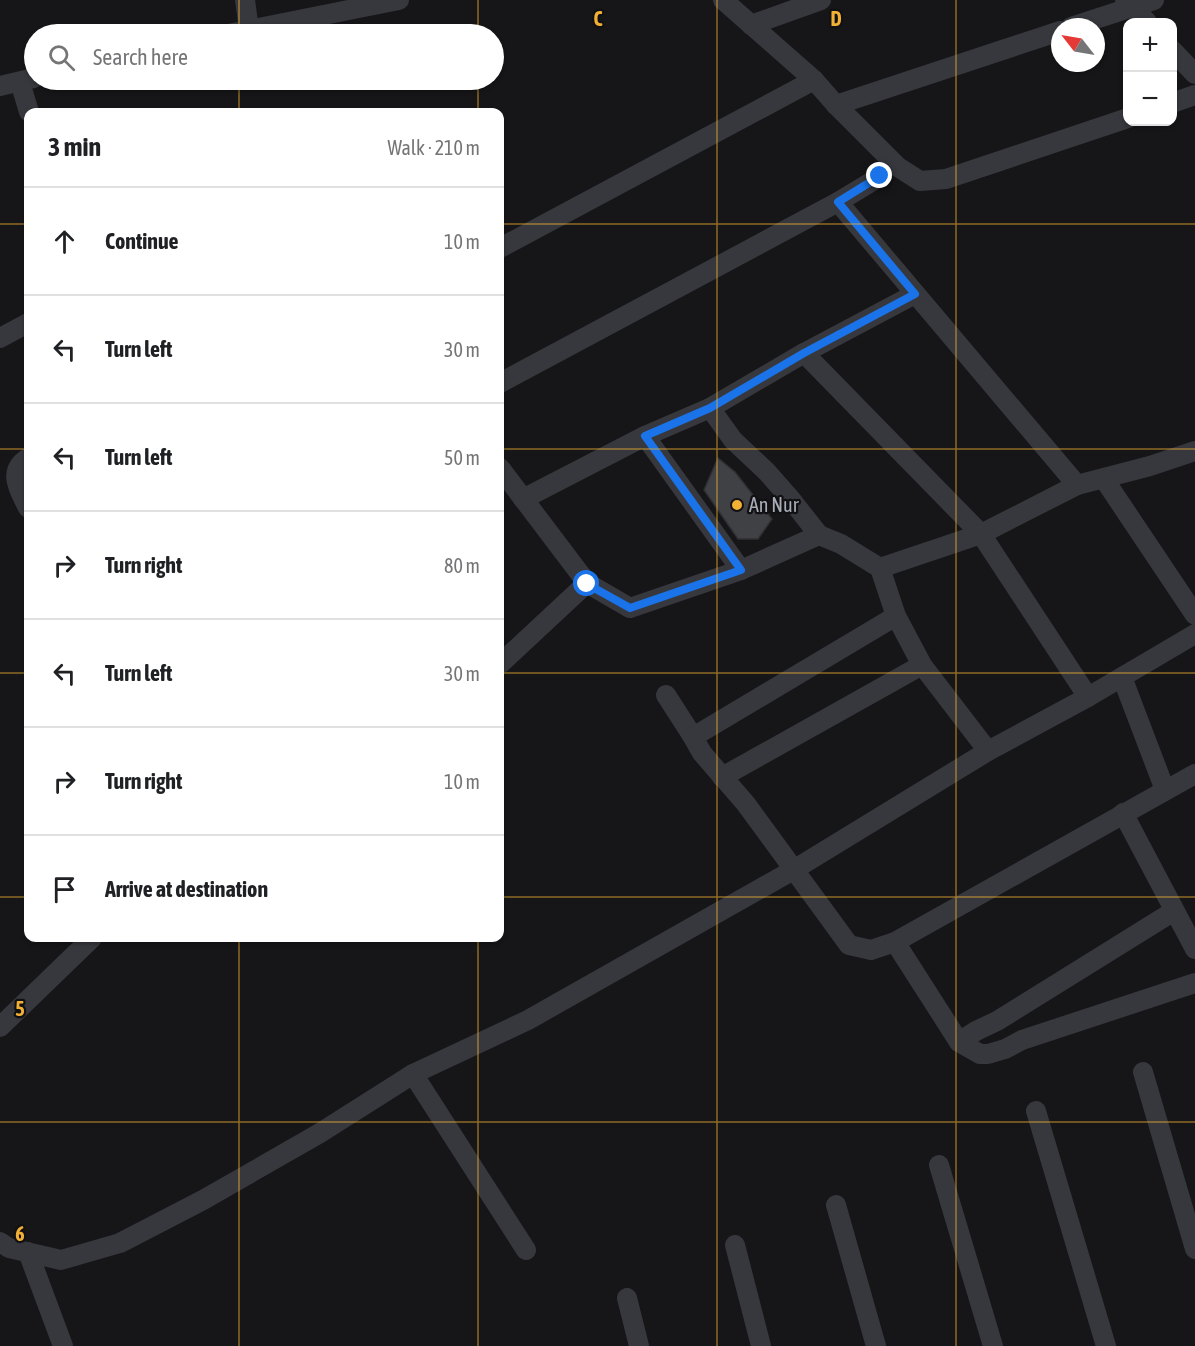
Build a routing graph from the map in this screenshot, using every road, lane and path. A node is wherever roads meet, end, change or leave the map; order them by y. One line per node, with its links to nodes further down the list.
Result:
1 (245, 0): 9 (street)
2 (399, 0): 10 (street)
3 (723, 0): 11 (street)
4 (821, 0): 11 (street)
5 (1154, 0): 6 (street)
6 (1129, 3): 7 (street); 8 (street)
7 (1093, 18)
8 (1143, 18)
9 (248, 24)
10 (279, 24)
11 (751, 25): 15 (street)
12 (1051, 34): 21 (street)
13 (1177, 54): 14 (street)
14 (1195, 74)
15 (814, 80): 21 (street); 26 (street)
16 (24, 85): 17 (street)
17 (0, 86)
18 (29, 90): 22 (street)
19 (1195, 95): 20 (street)
20 (1177, 102)
21 (836, 105): 23 (street)
22 (29, 108)
23 (1123, 120)
24 (880, 176): 25 (street)
25 (838, 202): 27 (street); 31 (street)
26 (504, 246)
27 (915, 294): 30 (street); 38 (street)
28 (24, 325): 29 (street)
29 (0, 339)
30 (804, 353): 32 (street); 41 (street)
31 (504, 381)
32 (710, 408): 33 (street); 42 (street)
33 (645, 436): 39 (street); 44 (street)
34 (1195, 451): 37 (street)
35 (24, 460): 40 (street)
36 (504, 473): 39 (street)
37 (1104, 479): 38 (street); 46 (street)
38 (1077, 485): 41 (street)
39 (523, 499): 45 (street)
40 (24, 500)
41 (981, 534): 43 (street); 53 (street)
42 (819, 535): 43 (street); 44 (street)
43 (880, 568): 47 (street)
44 (741, 570): 45 (street)
45 (587, 584): 49 (street)
46 (1195, 615)
47 (896, 616): 50 (street); 54 (street)
48 (1195, 634): 51 (street)
49 (504, 660)
50 (922, 665): 55 (street); 57 (street)
51 (1122, 677): 53 (street); 58 (street)
52 (666, 695): 54 (street)
53 (1088, 697): 55 (street)
54 (693, 736): 57 (street)
55 (988, 751): 60 (street)
56 (1195, 774): 58 (street)
57 (722, 777): 60 (street)
58 (1165, 790): 59 (street)
59 (1123, 813): 61 (street); 63 (street)
60 (795, 868): 63 (street); 69 (street)
61 (1174, 911): 64 (street); 67 (street)
62 (88, 942): 66 (street)
63 (895, 942): 67 (street)
64 (1195, 949)
65 (1195, 982): 67 (street)
66 (0, 1027)
67 (960, 1042)
68 (1143, 1072): 75 (street)
69 (413, 1074): 76 (street); 77 (street)
70 (1036, 1111): 84 (street)
71 (939, 1165): 83 (street)
72 (836, 1205): 82 (street)
73 (0, 1242): 77 (street)
74 (735, 1245): 81 (street)
75 (1195, 1249)
76 (526, 1250)
77 (28, 1252): 79 (street)
78 (627, 1298): 80 (street)
79 (63, 1346)
80 (639, 1346)
81 (761, 1346)
82 (876, 1346)
83 (993, 1346)
84 (1106, 1346)

